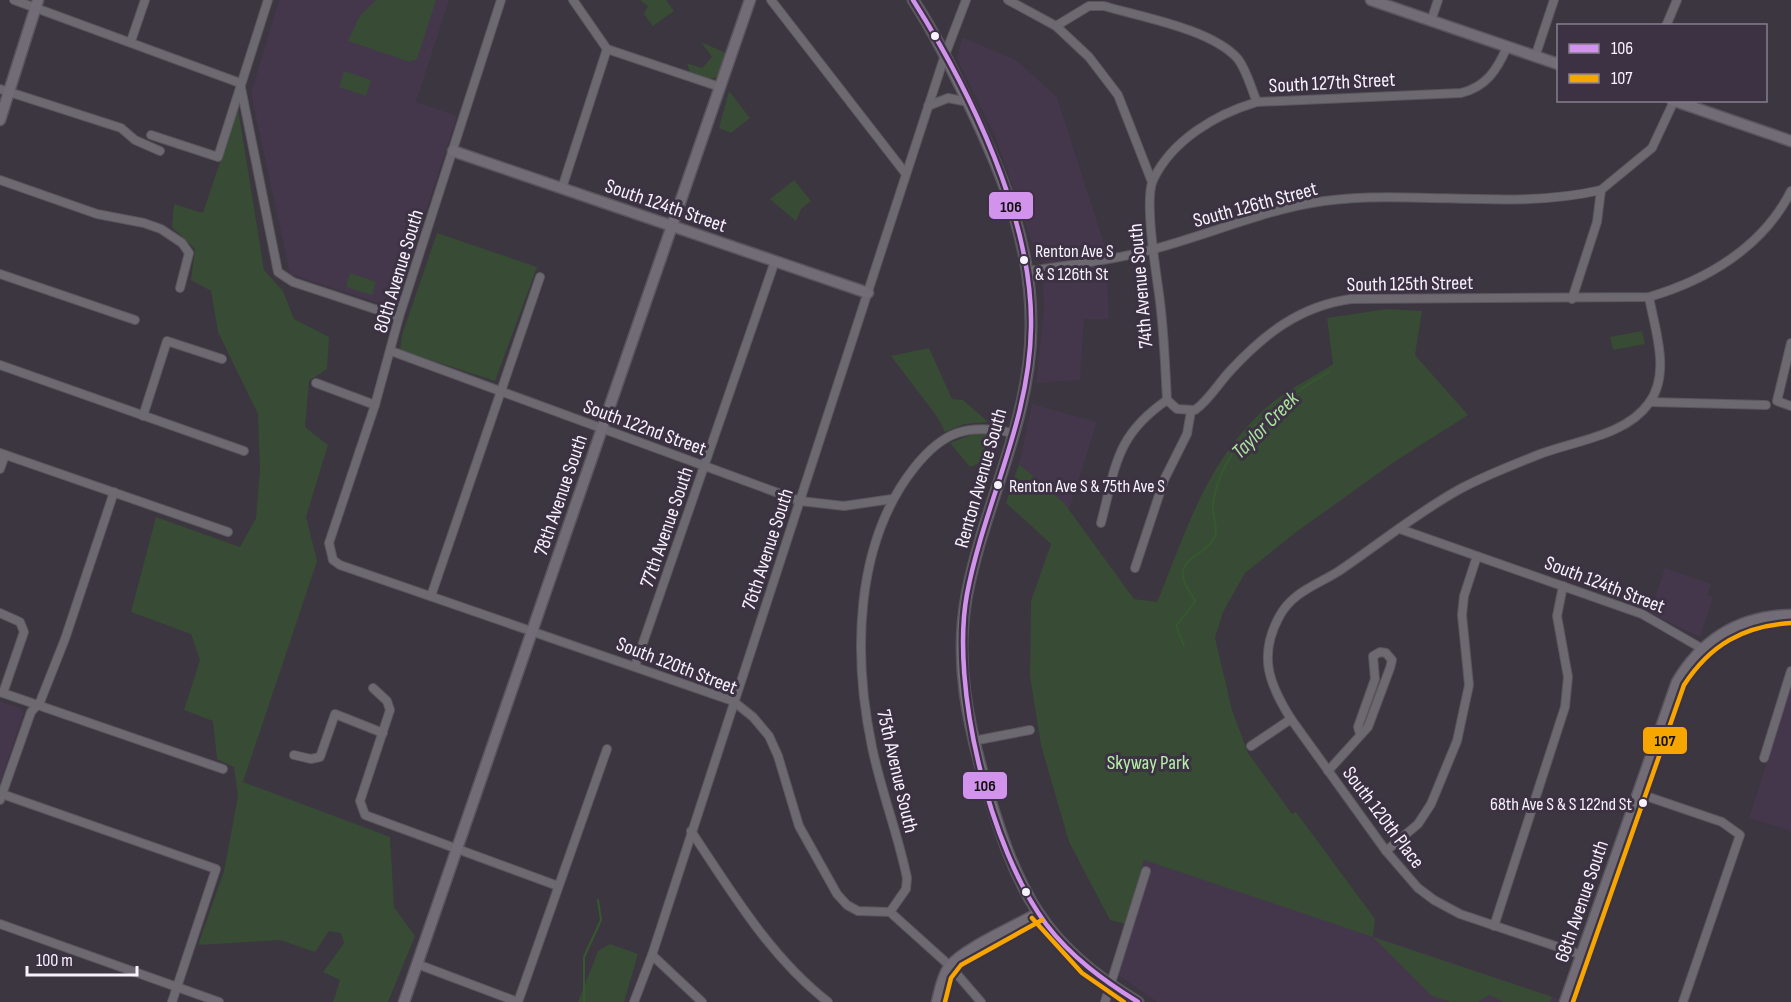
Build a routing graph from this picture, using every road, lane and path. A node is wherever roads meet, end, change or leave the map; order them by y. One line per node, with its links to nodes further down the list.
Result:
1 (14, 0): 15 (street)
2 (145, 0): 19 (street)
3 (268, 0): 25 (street)
4 (501, 0): 37 (street, 80th Avenue South)
5 (573, 0): 21 (street)
6 (750, 0): 26 (street, 78th Avenue South)
7 (771, 0): 38 (street)
8 (913, 0): 22 (street, Renton Avenue South)
9 (966, 0): 22 (street, 76th Avenue South)
10 (1008, 0): 18 (street)
11 (1371, 0): 16 (street)
12 (1438, 0): 16 (street)
13 (1554, 0): 23 (street)
14 (1677, 0): 17 (street)
15 (37, 4): 19 (street); 27 (street)
16 (1431, 21): 20 (street)
17 (1667, 24)
18 (1056, 26): 29 (street, South 127th Street); 40 (street)
19 (130, 41): 25 (street)
20 (1507, 47): 23 (street); 29 (street, South 127th Street)
21 (607, 50): 26 (street); 41 (street)
22 (945, 55): 28 (street, Renton Avenue South); 32 (street, 76th Avenue South)
23 (1535, 57): 24 (street)
24 (1557, 64)
25 (240, 83): 34 (street); 54 (street)
26 (720, 87): 44 (street, 78th Avenue South)
27 (4, 91): 33 (street); 36 (street)
28 (968, 102): 32 (street); 47 (street, Renton Avenue South)
29 (1257, 102): 40 (street)
30 (1673, 102): 42 (street)
31 (1676, 102): 35 (street)
32 (928, 106): 38 (street, 76th Avenue South)
33 (0, 120)
34 (151, 135)
35 (1791, 141)
36 (160, 151)
37 (453, 151): 41 (street, South 124th Street); 54 (street, 80th Avenue South)
38 (906, 174): 51 (street, 76th Avenue South)
39 (0, 180): 50 (street)
40 (1152, 182): 45 (street, 74th Avenue South)
41 (562, 188): 44 (street, South 124th Street)
42 (1601, 190): 45 (street, South 126th Street); 53 (street)
43 (1791, 191): 52 (street, South 125th Street)
44 (673, 225): 46 (street, South 124th Street); 69 (street, 78th Avenue South)
45 (1151, 250): 47 (street, South 126th Street); 62 (street, 74th Avenue South)
46 (775, 261): 51 (street, South 124th Street); 73 (street, 77th Avenue South)
47 (1028, 271): 70 (street, Renton Avenue South)
48 (0, 274): 55 (street)
49 (540, 277): 61 (street)
50 (180, 288)
51 (868, 293): 77 (street, 76th Avenue South)
52 (1649, 297): 53 (street, South 125th Street); 63 (street)
53 (1572, 299): 67 (street, South 125th Street)
54 (399, 317): 57 (street, 80th Avenue South)
55 (135, 320)
56 (1791, 344): 66 (street)
57 (391, 351): 61 (street, South 122nd Street); 64 (street, 80th Avenue South)
58 (222, 359): 68 (street)
59 (0, 365): 68 (street)
60 (316, 383): 64 (street)
61 (499, 392): 69 (street, South 122nd Street); 85 (street)
62 (1167, 400): 67 (street); 78 (street)
63 (1650, 402): 65 (street); 79 (street, South 120th Place)
64 (375, 405): 81 (street, 80th Avenue South)
65 (1766, 405)
66 (1791, 406)
67 (1191, 411): 83 (street)
68 (143, 416): 71 (street)
69 (602, 429): 73 (street, South 122nd Street); 88 (street, 78th Avenue South)
70 (1013, 434): 76 (street, 75th Avenue South); 100 (street, Renton Avenue South)
71 (244, 451)
72 (2, 454): 74 (street); 75 (street)
73 (704, 466): 77 (street, South 122nd Street); 90 (street, 77th Avenue South)
74 (0, 469)
75 (114, 492): 80 (street); 95 (street)
76 (892, 499): 77 (street, South 122nd Street); 114 (street, 75th Avenue South)
77 (800, 501): 94 (street, 76th Avenue South)
78 (1101, 523)
79 (1400, 529): 82 (street, South 124th Street); 96 (street, South 120th Place)
80 (228, 532)
81 (329, 553): 85 (street, South 120th Street)
82 (1477, 556): 84 (street, South 124th Street); 111 (street)
83 (1135, 568)
84 (1563, 586): 89 (street, South 124th Street); 117 (street)
85 (430, 596): 88 (street, South 120th Street)
86 (0, 613): 93 (street)
87 (1791, 615): 89 (street)
88 (533, 630): 90 (street, South 120th Street); 110 (street, 78th Avenue South)
89 (1701, 648): 107 (street, 68th Avenue South)
90 (635, 666): 94 (street, South 120th Street)
91 (1791, 670): 104 (street)
92 (374, 688): 98 (street)
93 (2, 693): 95 (street)
94 (733, 701): 109 (street, 76th Avenue South); 114 (street, South 120th Street)
95 (38, 705): 105 (street); 108 (street)
96 (1291, 719): 101 (street); 106 (street, South 120th Place)
97 (1030, 730): 100 (street)
98 (383, 733): 103 (street); 110 (street)
99 (1360, 734): 99 (street); 106 (street)
100 (973, 741): 115 (street, Renton Avenue South)
101 (1251, 746)
102 (607, 749): 113 (street)
103 (294, 755)
104 (1764, 758)
105 (223, 769)
106 (1329, 771): 111 (street, South 120th Place)
107 (1637, 793): 118 (street, 68th Avenue South); 136 (street)
108 (1, 797): 123 (street)
109 (691, 831): 119 (street, 76th Avenue South); 130 (street)
110 (456, 849): 113 (street); 120 (street, 78th Avenue South)
111 (1386, 851): 117 (street, South 120th Place)
112 (1146, 870): 122 (street)
113 (558, 886): 127 (street)
114 (890, 912): 121 (street)
115 (1038, 913): 121 (street); 122 (street, Renton Avenue South)
116 (0, 924): 123 (street)
117 (1494, 926): 118 (street, South 120th Place)
118 (1582, 955): 135 (street, 68th Avenue South)
119 (652, 956): 128 (street, 76th Avenue South); 129 (street)
120 (417, 964): 126 (street, 78th Avenue South); 127 (street)
121 (950, 966): 131 (street); 132 (street)
122 (1110, 986): 133 (street); 134 (street, Renton Avenue South)
123 (177, 987): 124 (street); 125 (street)
124 (172, 1002)
125 (219, 1002)
126 (404, 1002)
127 (518, 1002)
128 (634, 1002)
129 (702, 1002)
130 (828, 1002)
131 (937, 1002)
132 (981, 1002)
133 (1105, 1002)
134 (1138, 1002)
135 (1566, 1002)
136 (1683, 1002)

